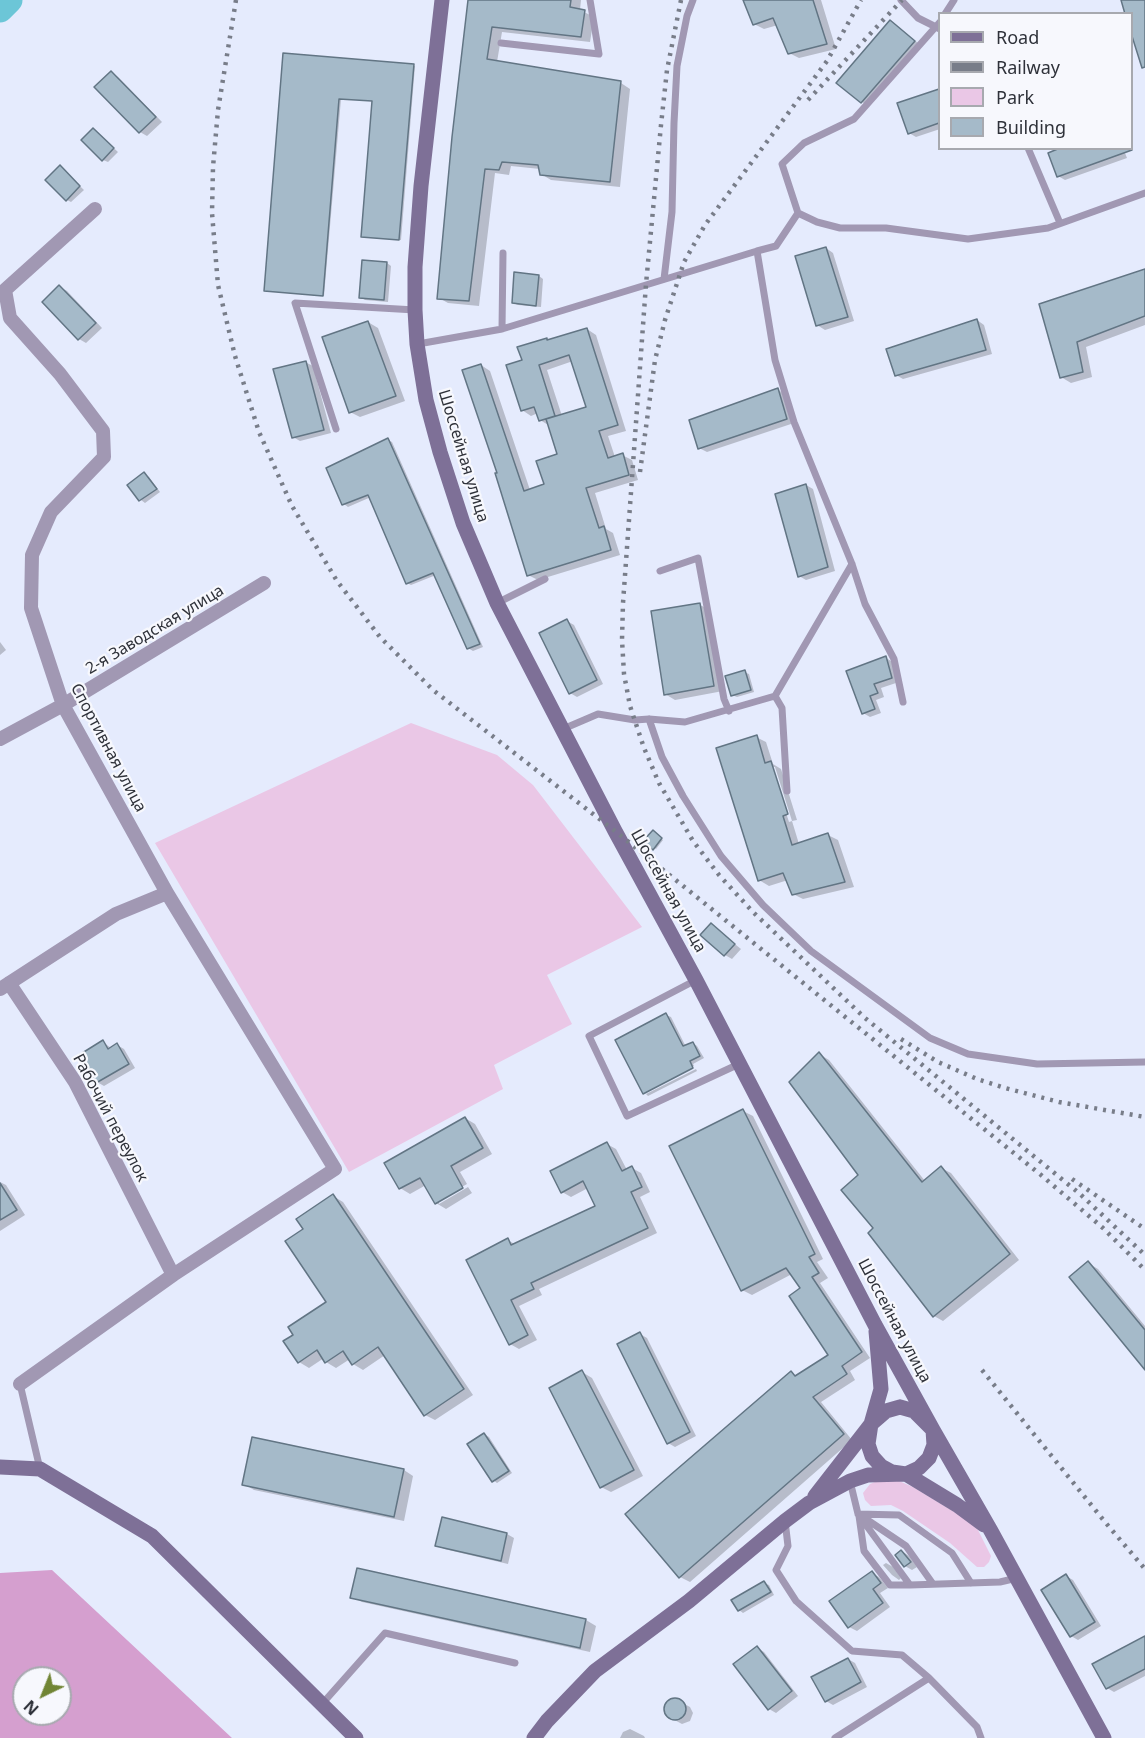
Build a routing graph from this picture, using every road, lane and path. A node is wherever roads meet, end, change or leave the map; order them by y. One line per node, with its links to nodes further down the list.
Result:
1 (442, 0): 15 (main road, Шоссейная улица)
2 (590, 0): 6 (lane)
3 (693, 0): 14 (lane)
4 (901, 0): 5 (lane)
5 (938, 26): 10 (lane)
6 (501, 43)
7 (1029, 150): 11 (lane)
8 (1145, 193): 11 (lane)
9 (95, 209): 26 (street, Спортивная улица)
10 (798, 213): 11 (lane); 12 (lane)
11 (1060, 223)
12 (757, 251): 14 (lane); 19 (lane)
13 (503, 253): 16 (lane)
14 (664, 279): 16 (lane)
15 (415, 310): 17 (main road, Шоссейная улица); 18 (lane)
16 (502, 329): 17 (lane)
17 (417, 344): 23 (main road, Шоссейная улица)
18 (336, 429)
19 (852, 564): 24 (lane); 25 (lane)
20 (660, 571): 27 (lane)
21 (545, 579): 23 (lane)
22 (264, 583): 26 (street, 2-я Заводская улица)
23 (497, 603): 29 (main road, Шоссейная улица)
24 (775, 696): 27 (lane); 31 (lane)
25 (903, 702)
26 (63, 705): 30 (street, 2-я Заводская улица); 32 (street, Спортивная улица)
27 (729, 711): 28 (lane)
28 (650, 719): 29 (lane); 35 (lane)
29 (563, 729): 33 (main road, Шоссейная улица)
30 (0, 739)
31 (787, 791)
32 (167, 893): 34 (street); 37 (street, Спортивная улица)
33 (696, 980): 36 (main road, Шоссейная улица); 36 (lane)
34 (5, 986): 37 (street, Рабочий переулок)
35 (1145, 1062)
36 (740, 1064): 38 (main road, Шоссейная улица)
37 (173, 1275): 39 (street)
38 (875, 1325): 40 (main road); 41 (main road, Шоссейная улица)
39 (20, 1384): 43 (lane)
40 (872, 1424): 41 (main road); 44 (main road); 46 (main road)
41 (933, 1430): 44 (main road); 49 (main road, Шоссейная улица)
42 (0, 1467): 43 (main road)
43 (40, 1469): 56 (main road)
44 (906, 1474): 45 (main road); 49 (main road)
45 (850, 1481): 46 (main road); 47 (lane)
46 (809, 1503): 48 (main road)
47 (858, 1514): 51 (lane); 52 (lane); 53 (lane); 53 (lane)
48 (785, 1521): 55 (lane); 58 (main road)
49 (991, 1531): 50 (main road, Шоссейная улица)
50 (1017, 1578): 51 (lane); 61 (main road, Шоссейная улица)
51 (971, 1583): 52 (lane)
52 (933, 1584): 53 (lane)
53 (910, 1585)
54 (515, 1663): 56 (lane)
55 (929, 1678): 59 (lane); 60 (lane)
56 (322, 1704): 57 (main road)
57 (356, 1738)
58 (534, 1738)
59 (835, 1738)
60 (981, 1738)
61 (1104, 1738)

